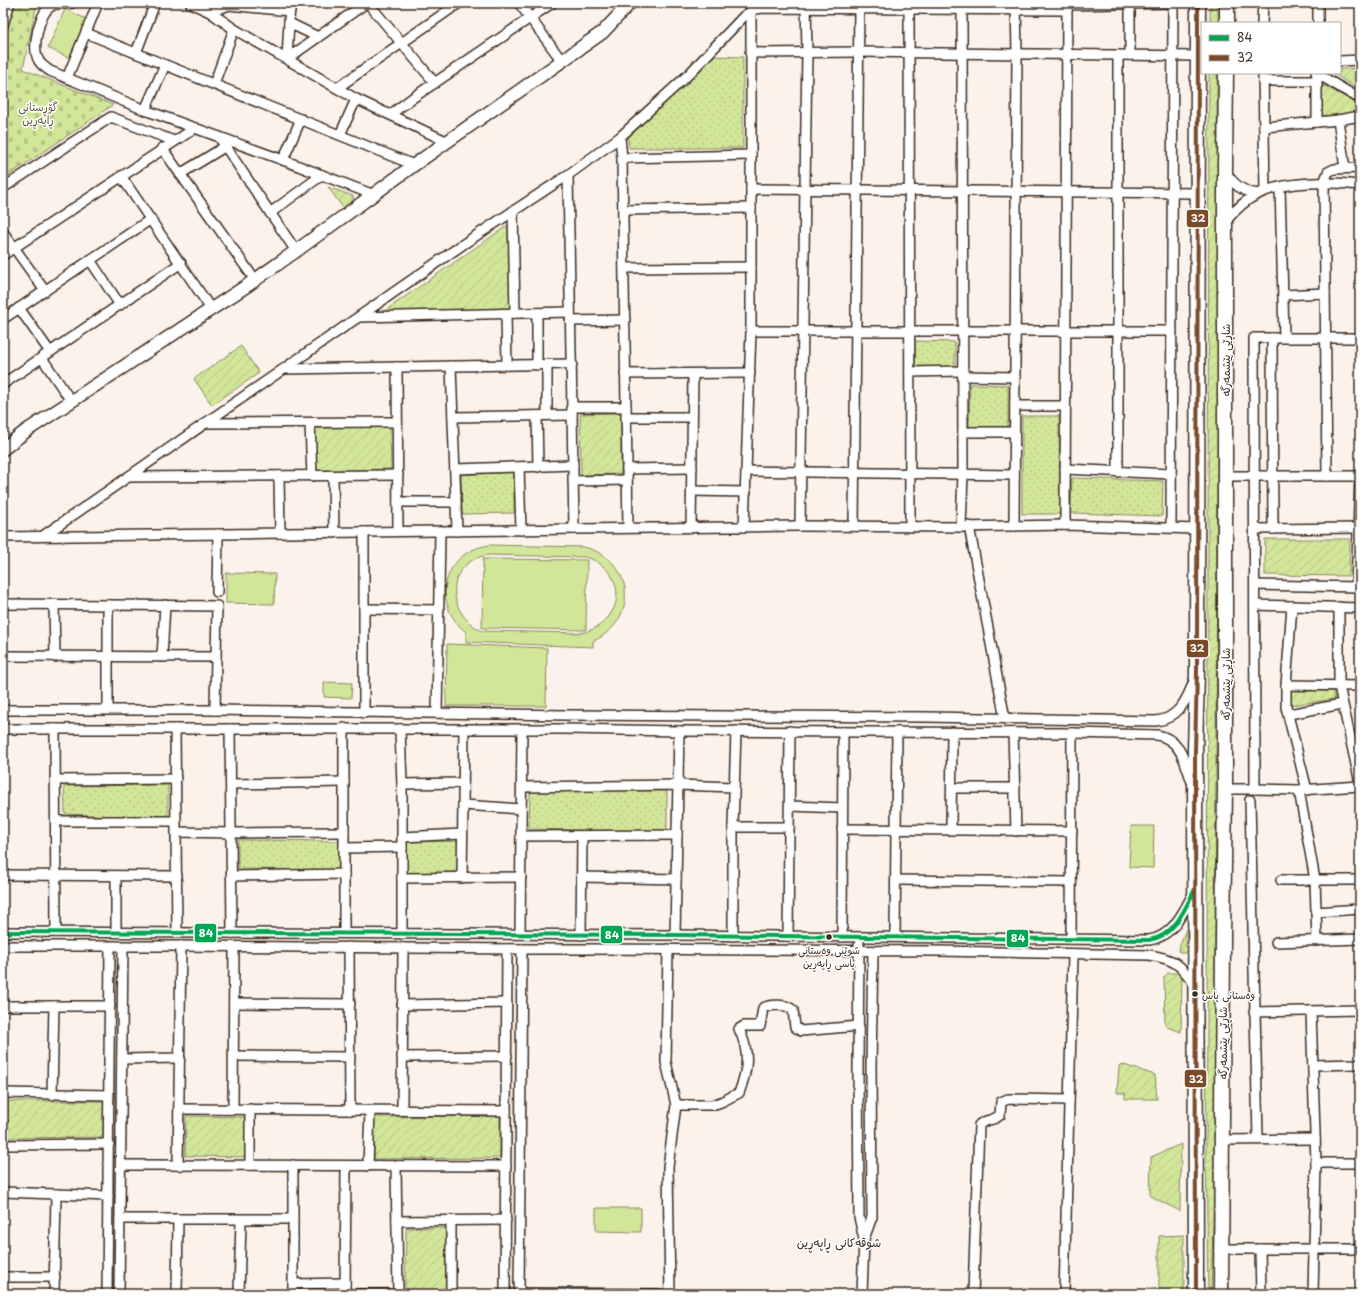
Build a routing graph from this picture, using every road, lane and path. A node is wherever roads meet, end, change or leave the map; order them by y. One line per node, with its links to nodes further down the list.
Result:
1 (10, 3): 33 (street)
2 (72, 3): 17 (street)
3 (98, 3): 35 (street)
4 (155, 3): 41 (street)
5 (190, 3): 27 (street)
6 (367, 3): 36 (street); 37 (street)
7 (459, 3): 37 (street)
8 (519, 3): 28 (street)
9 (552, 3): 28 (street)
10 (630, 3): 52 (main road)
11 (1130, 3): 12 (street); 24 (street); 47 (street)
12 (1173, 3): 48 (street)
13 (1198, 3): 49 (highway)
14 (1227, 3): 29 (highway)
15 (1263, 3): 30 (street)
16 (1318, 3): 31 (street)
17 (53, 4): 58 (street)
18 (229, 4): 25 (street); 27 (street)
19 (806, 5): 20 (street); 26 (street); 38 (street)
20 (859, 6): 21 (street); 39 (street)
21 (909, 6): 22 (street); 40 (street)
22 (962, 6): 23 (street); 43 (street)
23 (1016, 6): 24 (street); 44 (street)
24 (1067, 6): 45 (street)
25 (290, 7): 32 (street)
26 (751, 11): 42 (street); 74 (street)
27 (210, 12): 34 (street)
28 (529, 18): 52 (street); 59 (street)
29 (1227, 22)
30 (1262, 22)
31 (1318, 22)
32 (289, 23): 36 (street); 50 (street)
33 (3, 25)
34 (234, 29): 50 (street); 60 (street)
35 (86, 33): 41 (street); 58 (street)
36 (318, 37): 50 (street)
37 (402, 43): 59 (street); 61 (street)
38 (807, 52): 39 (street); 42 (street); 95 (street)
39 (859, 52): 40 (street); 96 (street)
40 (909, 52): 43 (street); 97 (street)
41 (136, 53): 54 (street)
42 (750, 53): 79 (street)
43 (962, 53): 44 (street); 98 (street)
44 (1017, 54): 45 (street); 99 (street)
45 (1067, 54): 46 (street); 100 (street)
46 (1118, 55): 47 (street); 101 (street)
47 (1130, 55): 48 (street)
48 (1172, 56): 49 (street); 102 (street)
49 (1197, 56): 103 (highway)
50 (287, 59): 61 (street)
51 (1360, 60): 53 (street)
52 (562, 61): 76 (main road)
53 (1341, 61)
54 (165, 65): 60 (street); 64 (street)
55 (1226, 74): 83 (highway, شاڕێی پێشمەرگە)
56 (1317, 75): 57 (street); 63 (street); 69 (street)
57 (1263, 77): 70 (street)
58 (67, 78): 64 (street)
59 (435, 83): 65 (street)
60 (214, 84): 67 (street)
61 (337, 88): 62 (street)
62 (356, 99): 65 (street); 72 (street)
63 (1360, 99)
64 (145, 110): 71 (street)
65 (391, 114): 76 (street)
66 (1360, 116): 68 (street)
67 (301, 119): 72 (street); 81 (street)
68 (1338, 120): 69 (street); 84 (street)
69 (1317, 122): 70 (street)
70 (1264, 127): 104 (street)
71 (195, 128): 73 (street); 75 (street)
72 (340, 135): 82 (street)
73 (218, 136): 77 (street); 81 (street)
74 (620, 137): 80 (street); 89 (street)
75 (174, 141): 78 (street); 93 (street)
76 (448, 142): 82 (main road)
77 (226, 146): 86 (street); 109 (street)
78 (162, 148): 86 (street); 88 (street)
79 (751, 155): 80 (street); 94 (street)
80 (622, 158): 107 (street)
81 (283, 160): 87 (street)
82 (414, 165): 105 (main road)
83 (1225, 168): 104 (street); 111 (highway, شاڕێی پێشمەرگە)
84 (1345, 168): 85 (street); 90 (street)
85 (1360, 168)
86 (180, 174): 120 (street)
87 (322, 175): 105 (street); 109 (street)
88 (121, 176): 110 (street); 113 (street)
89 (568, 176): 108 (street); 130 (street)
90 (1324, 183): 91 (street); 92 (street); 122 (street)
91 (1360, 185)
92 (1280, 187): 104 (street); 123 (street)
93 (3, 188)
94 (751, 189): 95 (street); 106 (street)
95 (805, 189): 96 (street); 134 (street)
96 (858, 190): 97 (street); 135 (street)
97 (909, 190): 98 (street); 136 (street)
98 (962, 190): 99 (street); 137 (street)
99 (1016, 191): 100 (street); 138 (street)
100 (1066, 191): 101 (street); 139 (street)
101 (1118, 192): 102 (street); 140 (street)
102 (1172, 193): 103 (street); 141 (street)
103 (1197, 193): 223 (highway)
104 (1261, 193): 111 (street)
105 (374, 195): 114 (main road)
106 (751, 208): 107 (street); 118 (street)
107 (623, 210): 119 (street)
108 (513, 211): 128 (street); 129 (street)
109 (270, 213): 114 (street)
110 (151, 219): 116 (street); 117 (street)
111 (1225, 222): 199 (highway, شاڕێی پێشمەرگە)
112 (3, 232): 113 (street)
113 (14, 248): 115 (street); 121 (street)
114 (296, 250): 120 (main road)
115 (3, 256)
116 (90, 260): 121 (street); 124 (street)
117 (181, 264): 124 (street); 126 (street)
118 (751, 267): 119 (street); 133 (street)
119 (624, 268): 132 (street)
120 (255, 280): 126 (main road)
121 (44, 291): 125 (street)
122 (1325, 293): 123 (street); 143 (street)
123 (1283, 295): 142 (street)
124 (120, 305): 146 (street)
125 (19, 308): 131 (street); 146 (street)
126 (211, 309): 162 (main road)
127 (537, 313): 128 (street); 130 (street); 149 (street)
128 (510, 314): 129 (street); 152 (street)
129 (359, 317): 154 (street)
130 (570, 317): 132 (street); 148 (street)
131 (3, 319)
132 (624, 320): 157 (street)
133 (751, 331): 134 (street); 156 (street)
134 (803, 331): 135 (street); 188 (street)
135 (856, 331): 136 (street); 189 (street)
136 (910, 331): 137 (street); 155 (street)
137 (963, 331): 138 (street); 159 (street)
138 (1015, 331): 139 (street); 160 (street)
139 (1066, 331): 140 (street); 164 (street)
140 (1118, 331): 141 (street); 190 (street)
141 (1172, 331): 193 (street)
142 (1284, 337): 143 (street); 144 (street)
143 (1325, 337): 145 (street); 201 (street)
144 (1272, 338): 172 (street); 173 (street)
145 (1360, 338)
146 (50, 352): 147 (street)
147 (42, 358): 161 (street); 162 (street)
148 (572, 364): 150 (street); 166 (street)
149 (537, 365): 150 (street); 152 (street)
150 (547, 365): 168 (street)
151 (451, 366): 152 (street); 153 (street); 169 (street)
152 (507, 366)
153 (397, 367): 154 (street); 174 (street)
154 (284, 369): 175 (street)
155 (910, 372): 159 (street); 191 (street)
156 (750, 373): 158 (street); 187 (street)
157 (625, 374): 158 (street); 165 (street)
158 (693, 374): 171 (street)
159 (963, 374): 160 (street); 177 (street)
160 (1015, 377): 163 (street)
161 (3, 384)
162 (71, 401): 179 (main road)
163 (1015, 406): 164 (street); 178 (street)
164 (1065, 406): 186 (street)
165 (626, 407): 166 (street); 170 (street)
166 (572, 411): 168 (street); 181 (street)
167 (537, 416): 168 (street); 169 (street); 180 (street)
168 (547, 416)
169 (453, 417): 184 (street)
170 (626, 417): 171 (street); 185 (street)
171 (692, 417): 183 (street)
172 (1254, 419): 173 (street); 200 (street)
173 (1272, 419): 204 (street)
174 (397, 422): 176 (street); 194 (street)
175 (206, 423): 176 (street); 203 (street)
176 (310, 423): 197 (street)
177 (963, 432): 178 (street); 192 (street)
178 (1014, 432): 195 (street)
179 (3, 449)
180 (538, 466): 181 (street); 182 (street)
181 (573, 466): 206 (street)
182 (519, 467): 184 (street); 226 (street)
183 (692, 468): 185 (street); 207 (street)
184 (455, 469): 210 (street)
185 (627, 469): 205 (street)
186 (1065, 469): 190 (street); 211 (street)
187 (747, 471): 188 (street); 208 (street)
188 (801, 472): 189 (street); 212 (street)
189 (854, 472): 191 (street); 213 (street)
190 (1118, 472): 193 (street)
191 (910, 473): 192 (street); 217 (street)
192 (963, 474): 195 (street); 214 (street)
193 (1171, 474): 218 (street)
194 (398, 475): 198 (street); 209 (street)
195 (1014, 475): 215 (street)
196 (279, 476): 197 (street); 203 (street); 231 (street)
197 (312, 476): 198 (street)
198 (333, 476): 232 (street)
199 (1226, 476): 200 (street); 305 (highway, شاڕێی پێشمەرگە)
200 (1254, 476): 204 (street); 224 (street)
201 (1327, 476): 202 (street); 204 (street)
202 (1360, 476): 221 (street)
203 (128, 477): 234 (street)
204 (1273, 477): 225 (street)
205 (627, 480): 206 (street); 219 (street)
206 (573, 481): 222 (street)
207 (692, 491): 208 (street); 220 (street)
208 (746, 492): 216 (street)
209 (398, 502): 210 (street); 230 (street)
210 (456, 502): 228 (street)
211 (1065, 525): 215 (street); 218 (street)
212 (800, 526): 213 (street); 216 (street)
213 (854, 526): 217 (street)
214 (965, 526): 215 (street); 217 (street); 269 (street)
215 (1014, 526)
216 (744, 527): 220 (street)
217 (910, 527)
218 (1171, 527): 223 (street)
219 (628, 528): 220 (street); 222 (street)
220 (691, 528)
221 (1358, 528): 225 (street); 237 (street)
222 (574, 529): 226 (street)
223 (1197, 529): 254 (highway)
224 (1255, 529): 225 (street); 236 (street)
225 (1273, 529)
226 (521, 530): 228 (street)
227 (440, 531): 228 (street); 230 (street); 248 (street)
228 (457, 531)
229 (364, 532): 230 (street); 232 (street); 247 (street)
230 (398, 532)
231 (280, 533): 232 (street); 233 (street)
232 (334, 533)
233 (218, 534): 234 (street); 238 (street)
234 (43, 536): 235 (street)
235 (3, 537)
236 (1255, 585): 237 (street); 243 (street)
237 (1358, 587)
238 (217, 592)
239 (3, 604): 240 (street)
240 (54, 604): 241 (street); 251 (street)
241 (108, 605): 242 (street); 250 (street)
242 (165, 605): 252 (street); 253 (street)
243 (1255, 605): 244 (street); 306 (street)
244 (1292, 606): 245 (street); 255 (street)
245 (1340, 607): 246 (street); 256 (street)
246 (1360, 608)
247 (364, 609): 248 (street); 263 (street)
248 (439, 610): 264 (street)
249 (3, 656): 251 (street)
250 (108, 656): 251 (street); 252 (street); 259 (street)
251 (55, 657)
252 (162, 657): 253 (street)
253 (216, 657): 261 (street)
254 (1197, 672): 270 (street); 304 (highway)
255 (1286, 685): 256 (street); 265 (street)
256 (1339, 686): 257 (street); 258 (street)
257 (1360, 686)
258 (1342, 704): 265 (street); 298 (street)
259 (108, 709): 260 (street); 261 (street)
260 (3, 710)
261 (215, 710): 262 (street)
262 (325, 712): 263 (street); 271 (street)
263 (364, 713): 264 (street)
264 (437, 713): 266 (street)
265 (1289, 714): 307 (street)
266 (565, 715): 267 (street); 280 (street)
267 (764, 717): 268 (street); 283 (street)
268 (927, 717): 269 (street); 287 (street)
269 (1005, 719): 270 (street)
270 (1110, 719): 291 (street)
271 (325, 728): 272 (street); 276 (street)
272 (344, 728): 277 (street); 294 (street)
273 (3, 729): 274 (street)
274 (55, 729): 275 (street); 293 (street)
275 (175, 729): 276 (street); 292 (street)
276 (230, 729): 296 (street)
277 (400, 729): 278 (street); 297 (street)
278 (464, 729): 279 (street); 295 (street)
279 (522, 729): 280 (street); 300 (street)
280 (565, 729): 281 (street)
281 (679, 731): 282 (street); 299 (street)
282 (736, 731): 283 (street); 301 (street)
283 (765, 731): 284 (street)
284 (790, 731): 285 (street); 310 (street)
285 (843, 732): 286 (street); 311 (street)
286 (897, 732): 287 (street); 319 (street)
287 (927, 732): 288 (street)
288 (952, 732): 289 (street); 302 (street)
289 (1013, 733): 290 (street); 303 (street)
290 (1072, 733): 291 (street); 321 (street)
291 (1109, 733): 304 (street)
292 (176, 779): 293 (street); 314 (street)
293 (55, 780): 313 (street)
294 (344, 782): 296 (street); 323 (street)
295 (463, 783): 297 (street); 309 (street)
296 (231, 784): 324 (street)
297 (402, 784): 327 (street)
298 (1360, 784): 307 (street)
299 (678, 785): 300 (street); 301 (street); 326 (street)
300 (522, 787): 312 (street)
301 (734, 787): 315 (street)
302 (952, 788): 303 (street); 318 (street)
303 (1015, 788): 320 (street)
304 (1195, 789): 348 (highway)
305 (1225, 789): 306 (street); 423 (highway, شاڕێی پێشمەرگە)
306 (1255, 789): 307 (street)
307 (1303, 790): 345 (street)
308 (1250, 800): 397 (street)
309 (463, 805): 312 (street); 325 (street)
310 (790, 806): 311 (street); 316 (street)
311 (842, 808): 317 (street)
312 (521, 809): 328 (street)
313 (56, 821): 314 (street); 334 (street)
314 (176, 821): 322 (street)
315 (733, 827): 316 (street); 362 (street)
316 (789, 827): 363 (street)
317 (842, 829): 319 (street); 364 (street)
318 (952, 829): 319 (street); 320 (street)
319 (896, 830): 343 (street)
320 (1016, 830): 321 (street)
321 (1072, 831): 347 (street)
322 (177, 832): 324 (street); 336 (street)
323 (344, 832): 324 (street); 331 (street)
324 (232, 833): 337 (street)
325 (462, 834): 327 (street); 341 (street)
326 (677, 835): 329 (street); 342 (street)
327 (402, 836): 330 (street)
328 (521, 836): 329 (street); 338 (street)
329 (582, 836): 339 (street)
330 (402, 847): 331 (street); 340 (street)
331 (344, 848): 332 (street)
332 (344, 874): 337 (street); 357 (street)
333 (3, 875): 334 (street)
334 (56, 876): 335 (street); 352 (street)
335 (116, 876): 336 (street); 353 (street)
336 (177, 876): 354 (street)
337 (232, 876): 355 (street)
338 (521, 877): 341 (street); 359 (street)
339 (582, 877): 342 (street); 360 (street)
340 (402, 878): 341 (street); 358 (street)
341 (462, 878)
342 (676, 879): 361 (street)
343 (896, 880): 347 (street); 366 (street)
344 (1281, 880): 345 (street)
345 (1315, 880): 346 (street); 350 (street)
346 (1360, 880)
347 (1071, 882): 368 (street)
348 (1195, 888): 368 (street); 387 (highway)
349 (1360, 909): 350 (street)
350 (1316, 912): 370 (street)
351 (3, 932): 352 (street)
352 (56, 932): 353 (street)
353 (116, 932): 354 (street)
354 (177, 932): 355 (street)
355 (232, 933): 356 (street)
356 (266, 933): 357 (street); 377 (street)
357 (344, 933): 358 (street)
358 (402, 934): 359 (street)
359 (520, 934): 360 (street)
360 (581, 934): 361 (street)
361 (675, 935): 362 (street)
362 (733, 936): 363 (street)
363 (788, 936): 364 (street)
364 (842, 937): 365 (street)
365 (859, 937): 366 (street); 383 (street)
366 (895, 937): 367 (street)
367 (962, 938): 368 (street); 385 (street)
368 (1071, 939)
369 (1360, 939): 370 (street)
370 (1317, 941): 371 (street)
371 (1276, 942)
372 (3, 946): 374 (street)
373 (181, 946): 375 (street); 376 (street); 403 (street)
374 (110, 947): 375 (street); 394 (street)
375 (123, 947): 404 (street)
376 (234, 947): 377 (street); 388 (street)
377 (266, 947): 378 (street)
378 (349, 947): 379 (street); 390 (street)
379 (403, 948): 380 (street); 391 (street)
380 (507, 949): 381 (street); 389 (street)
381 (522, 949): 382 (street); 426 (street)
382 (668, 949): 383 (street); 413 (street)
383 (859, 950): 384 (street); 398 (street)
384 (873, 951): 385 (street); 408 (street)
385 (962, 952): 386 (street)
386 (1073, 955): 387 (street); 412 (street)
387 (1195, 985): 474 (highway)
388 (234, 1003): 390 (street); 399 (street)
389 (507, 1003): 391 (street); 400 (street)
390 (350, 1004): 401 (street)
391 (402, 1005): 402 (street)
392 (3, 1006): 393 (street)
393 (54, 1006): 394 (street); 410 (street)
394 (110, 1006): 411 (street)
395 (1360, 1010): 396 (street)
396 (1311, 1011): 397 (street); 406 (street)
397 (1254, 1012): 421 (street)
398 (859, 1026): 407 (street); 413 (street)
399 (234, 1056): 401 (street); 415 (street)
400 (507, 1056): 402 (street); 420 (street)
401 (350, 1057): 417 (street)
402 (402, 1057): 419 (street)
403 (180, 1058): 404 (street); 414 (street)
404 (122, 1059): 430 (street)
405 (1360, 1064): 406 (street)
406 (1313, 1065): 422 (street)
407 (858, 1066): 408 (street); 448 (street)
408 (871, 1066): 448 (street)
409 (3, 1093): 410 (street)
410 (52, 1095): 411 (street)
411 (109, 1096): 424 (street)
412 (1069, 1100): 472 (street); 473 (street)
413 (676, 1105): 470 (street)
414 (179, 1109): 415 (street); 431 (street)
415 (233, 1109): 416 (street)
416 (250, 1109): 417 (street); 432 (street)
417 (350, 1110): 418 (street)
418 (370, 1110): 419 (street); 435 (street)
419 (402, 1110): 420 (street)
420 (506, 1111): 427 (street)
421 (1258, 1139): 422 (street); 423 (street)
422 (1315, 1139): 429 (street)
423 (1222, 1140): 449 (highway, شاڕێی پێشمەرگە)
424 (109, 1144): 425 (street); 440 (street)
425 (3, 1145)
426 (520, 1148): 427 (street); 457 (street)
427 (506, 1149): 437 (street)
428 (1360, 1163): 429 (street)
429 (1316, 1164): 451 (street)
430 (120, 1165): 431 (street); 441 (street)
431 (178, 1165): 432 (street)
432 (250, 1165): 433 (street)
433 (293, 1165): 434 (street); 443 (street)
434 (346, 1166): 435 (street); 455 (street)
435 (368, 1166): 436 (street)
436 (396, 1166): 437 (street); 445 (street)
437 (506, 1166): 446 (street)
438 (3, 1192): 439 (street)
439 (56, 1194): 440 (street); 454 (street)
440 (108, 1196): 459 (street)
441 (120, 1219): 442 (street); 460 (street)
442 (178, 1219): 444 (street); 461 (street)
443 (293, 1219): 444 (street); 456 (street)
444 (241, 1220): 462 (street)
445 (397, 1220): 447 (street); 466 (street)
446 (506, 1220): 447 (street); 468 (street)
447 (451, 1221): 467 (street)
448 (864, 1239): 471 (street)
449 (1221, 1249): 450 (street); 475 (highway, شاڕێی پێشمەرگە)
450 (1260, 1249): 451 (street); 476 (street)
451 (1314, 1249): 452 (street); 477 (street)
452 (1360, 1249)
453 (3, 1277): 454 (street)
454 (55, 1278): 458 (street)
455 (346, 1283): 456 (street); 464 (street)
456 (293, 1284): 463 (street)
457 (519, 1293): 469 (street)
458 (54, 1294)
459 (108, 1294)
460 (119, 1294)
461 (177, 1294)
462 (239, 1294)
463 (293, 1294)
464 (345, 1294): 465 (street)
465 (388, 1294)
466 (398, 1294)
467 (451, 1294)
468 (505, 1294)
469 (659, 1294)
470 (670, 1294)
471 (862, 1294)
472 (973, 1294)
473 (1064, 1294)
474 (1196, 1294)
475 (1222, 1294)
476 (1261, 1294)
477 (1313, 1294)

